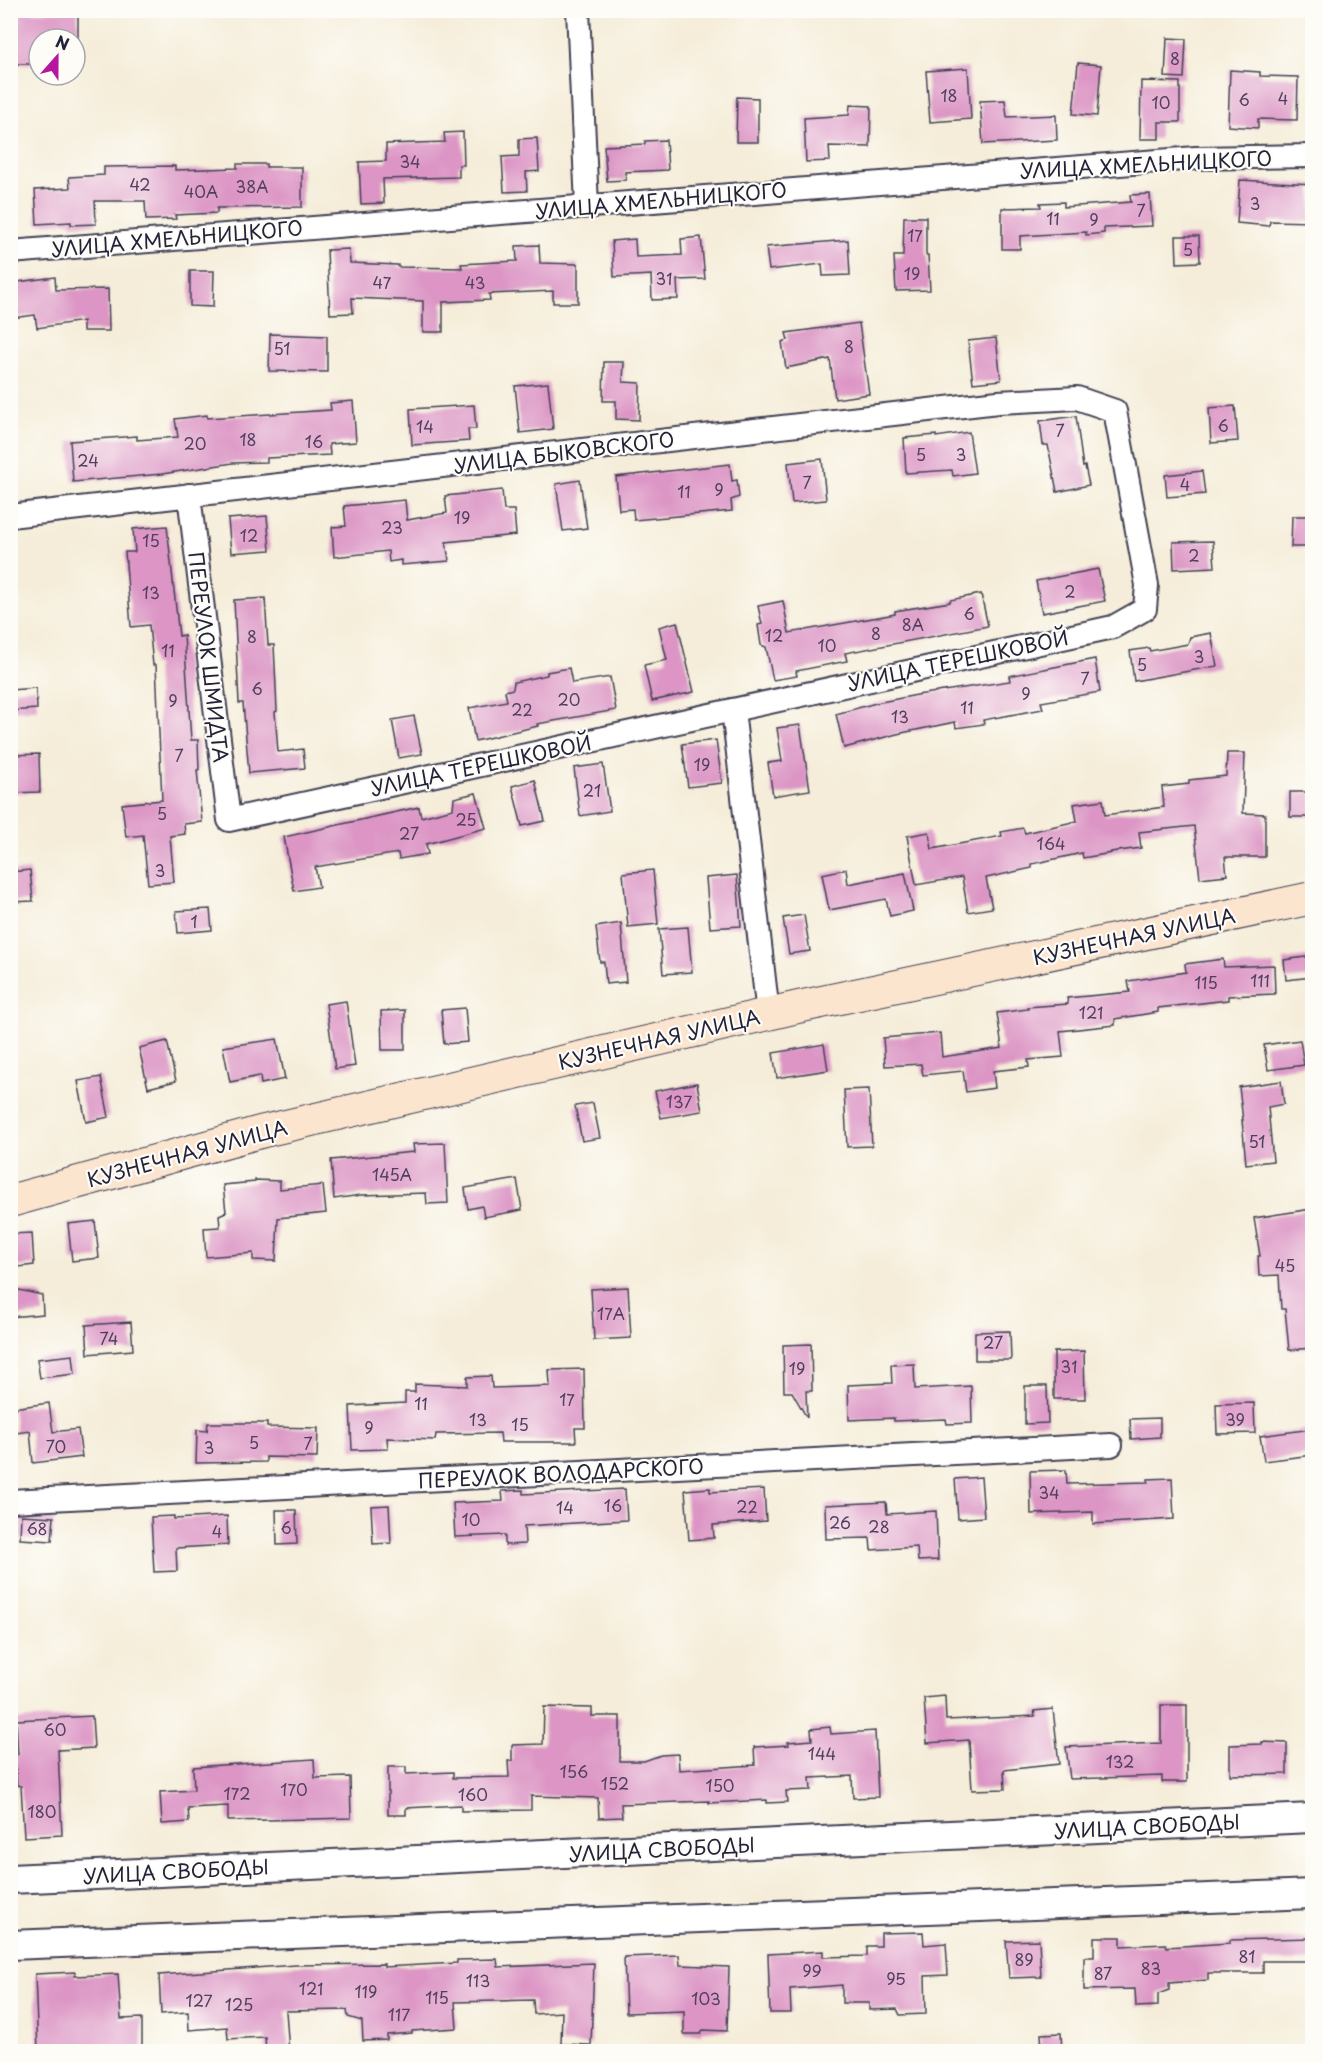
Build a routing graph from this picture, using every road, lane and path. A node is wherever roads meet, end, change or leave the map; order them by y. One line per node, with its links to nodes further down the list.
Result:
1 (578, 10): 3 (street)
2 (1312, 156): 3 (street, УЛИЦА ХМЕЛЬНИЦКОГО)
3 (587, 206): 4 (street, УЛИЦА ХМЕЛЬНИЦКОГО)
4 (10, 252)
5 (189, 495): 6 (street, УЛИЦА БЫКОВСКОГО); 7 (street, УЛИЦА БЫКОВСКОГО); 9 (street, ПЕРЕУЛОК ШМИДТА)
6 (10, 516)
7 (1145, 609): 8 (street, УЛИЦА ТЕРЕШКОВОЙ)
8 (733, 710): 9 (street, УЛИЦА ТЕРЕШКОВОЙ); 11 (street)
9 (229, 820)
10 (1312, 898): 11 (main road, КУЗНЕЧНАЯ УЛИЦА)
11 (768, 1014): 12 (main road, КУЗНЕЧНАЯ УЛИЦА)
12 (10, 1201)
13 (1111, 1445): 14 (street, ПЕРЕУЛОК ВОЛОДАРСКОГО)
14 (10, 1501)
15 (1312, 1818): 16 (street, УЛИЦА СВОБОДЫ)
16 (10, 1879)
17 (1312, 1894): 18 (street)
18 (10, 1945)

